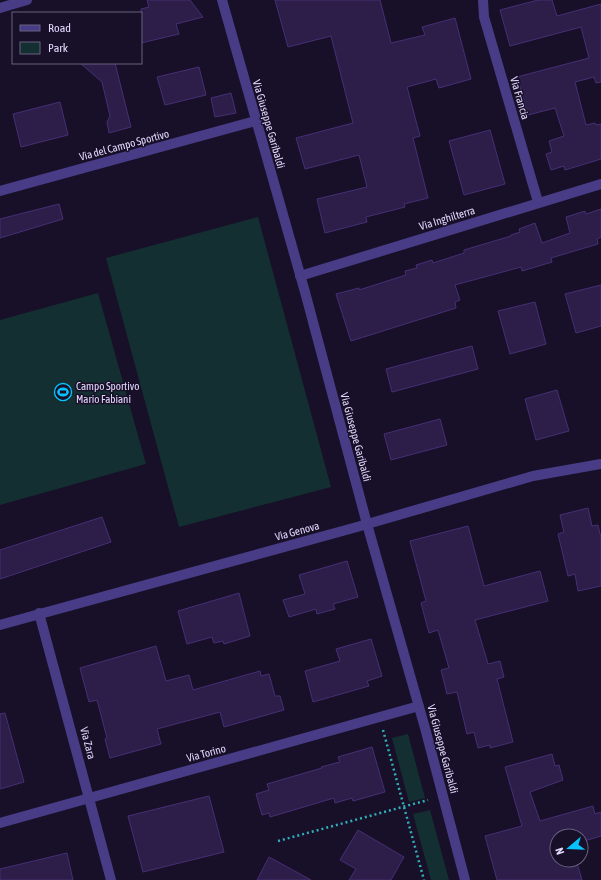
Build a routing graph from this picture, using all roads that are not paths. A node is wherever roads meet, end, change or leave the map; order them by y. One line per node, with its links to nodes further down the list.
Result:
1 (27, 0): 4 (street)
2 (222, 0): 5 (street, Via Giuseppe Garibaldi)
3 (483, 0): 8 (street, Via Francia)
4 (0, 8)
5 (255, 121): 7 (street, Via del Campo Sportivo); 9 (street, Via Giuseppe Garibaldi)
6 (601, 184): 8 (street, Via Inghilterra)
7 (0, 191)
8 (538, 202): 9 (street, Via Inghilterra)
9 (300, 276): 11 (street, Via Giuseppe Garibaldi)
10 (601, 464): 11 (street, Via Genova)
11 (367, 524): 12 (street, Via Genova); 14 (street, Via Giuseppe Garibaldi)
12 (39, 614): 13 (street, Via Genova); 15 (street, Via Zara)
13 (0, 625)
14 (419, 706): 15 (street, Via Torino); 18 (street, Via Giuseppe Garibaldi)
15 (90, 798): 16 (street, Via Torino); 17 (street, Via Zara)
16 (0, 823)
17 (111, 880)
18 (466, 880)

